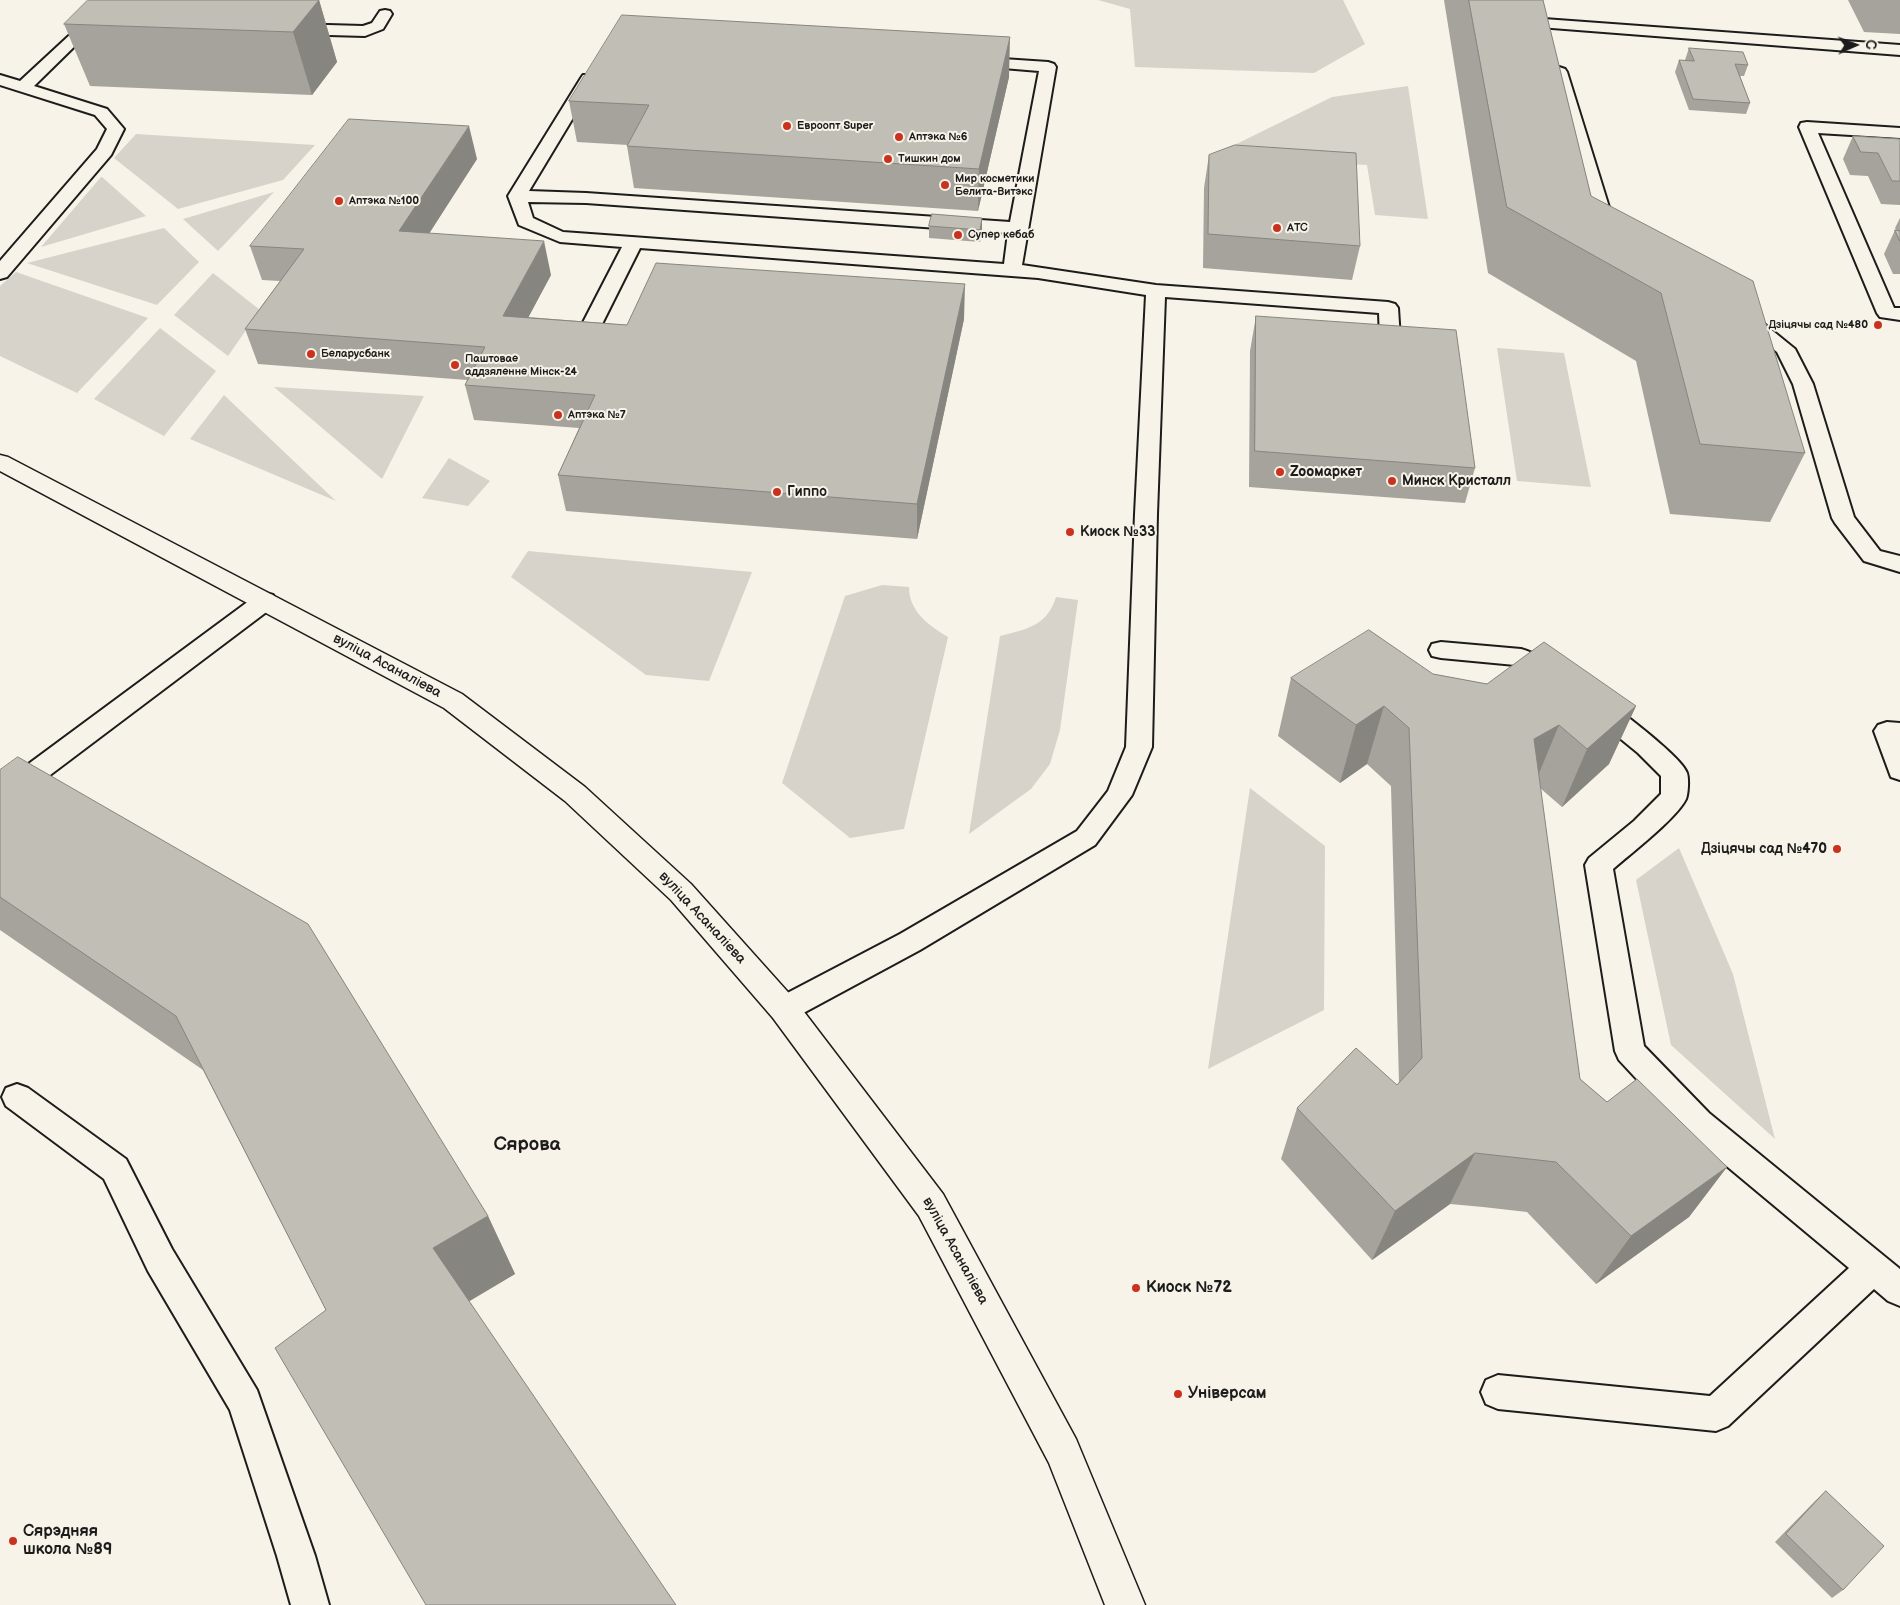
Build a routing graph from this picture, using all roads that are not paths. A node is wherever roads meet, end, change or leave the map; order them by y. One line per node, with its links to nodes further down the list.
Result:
1 (385, 14): 3 (lane)
2 (113, 26): 8 (lane)
3 (278, 28)
4 (1900, 50): 13 (lane)
5 (958, 61): 11 (lane)
6 (598, 63): 10 (lane)
7 (0, 80): 8 (lane)
8 (23, 87): 15 (lane)
9 (1900, 133): 18 (lane)
10 (518, 196): 11 (lane); 12 (lane)
11 (1018, 228): 14 (lane)
12 (634, 242): 14 (lane); 19 (lane)
13 (1623, 248)
14 (1012, 270): 16 (lane)
15 (0, 274)
16 (1156, 292): 20 (lane); 28 (lane)
17 (1722, 304): 22 (lane)
18 (1900, 314)
19 (586, 336)
20 (1390, 339)
21 (0, 462): 23 (main road, вуліца Асаналіева)
22 (1900, 564)
23 (264, 601): 27 (lane); 28 (main road, вуліца Асаналіева)
24 (1441, 650): 30 (lane)
25 (1900, 732): 26 (lane)
26 (1900, 770)
27 (0, 799)
28 (784, 1009): 34 (main road, вуліца Асаналіева)
29 (17, 1097): 33 (lane)
30 (1872, 1268): 31 (lane); 32 (lane)
31 (1900, 1290)
32 (1498, 1392)
33 (310, 1605)
34 (1125, 1605)

